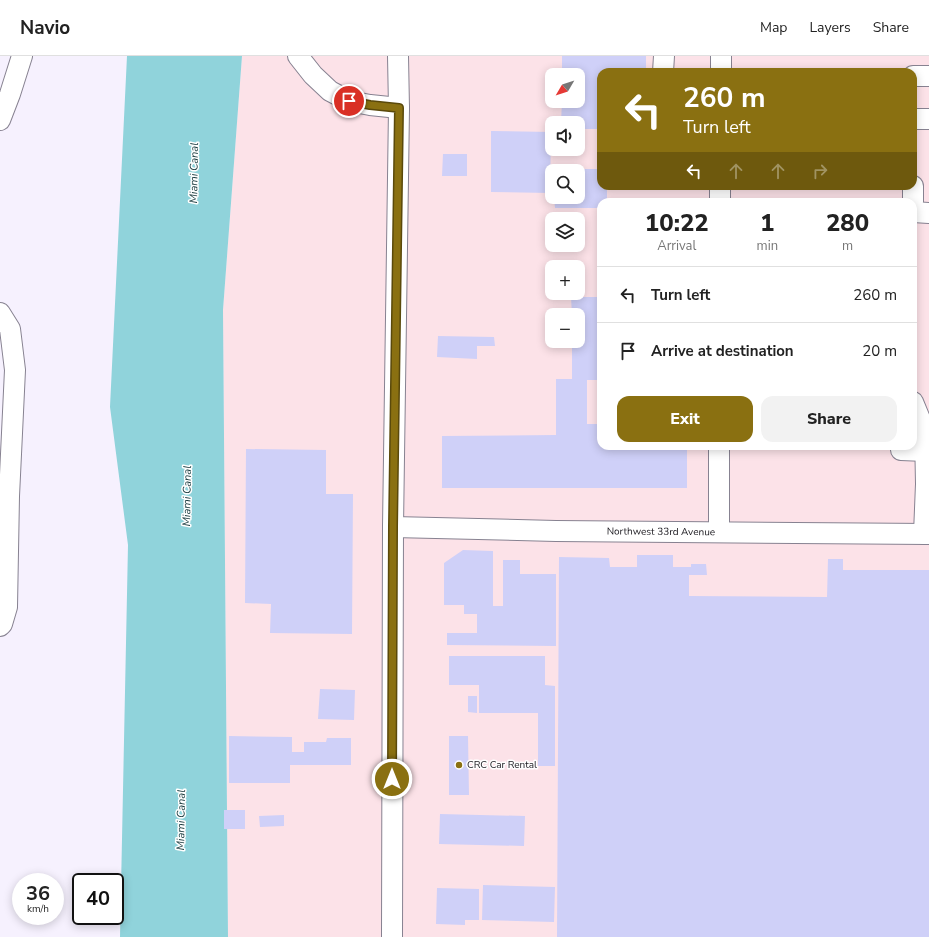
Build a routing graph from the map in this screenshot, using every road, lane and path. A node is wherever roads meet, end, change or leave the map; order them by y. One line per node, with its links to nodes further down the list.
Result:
1 (22, 56): 13 (street)
2 (298, 56): 10 (street)
3 (398, 56): 10 (street)
4 (664, 56): 6 (street)
5 (721, 56): 7 (street)
6 (663, 68)
7 (721, 68)
8 (917, 76): 9 (street)
9 (929, 76)
10 (399, 108): 24 (street)
11 (917, 119): 12 (street)
12 (929, 119)
13 (0, 120)
14 (917, 183): 15 (street)
15 (929, 183)
16 (917, 212): 17 (street)
17 (929, 213)
18 (0, 313): 27 (street)
19 (917, 410): 20 (street)
20 (927, 429): 23 (street)
21 (719, 450): 25 (street)
22 (901, 450): 23 (street)
23 (925, 451): 26 (street)
24 (393, 527): 25 (street, Northwest 33rd Avenue); 28 (street)
25 (719, 532): 26 (street, Northwest 33rd Avenue)
26 (927, 534)
27 (0, 626)
28 (392, 937)

